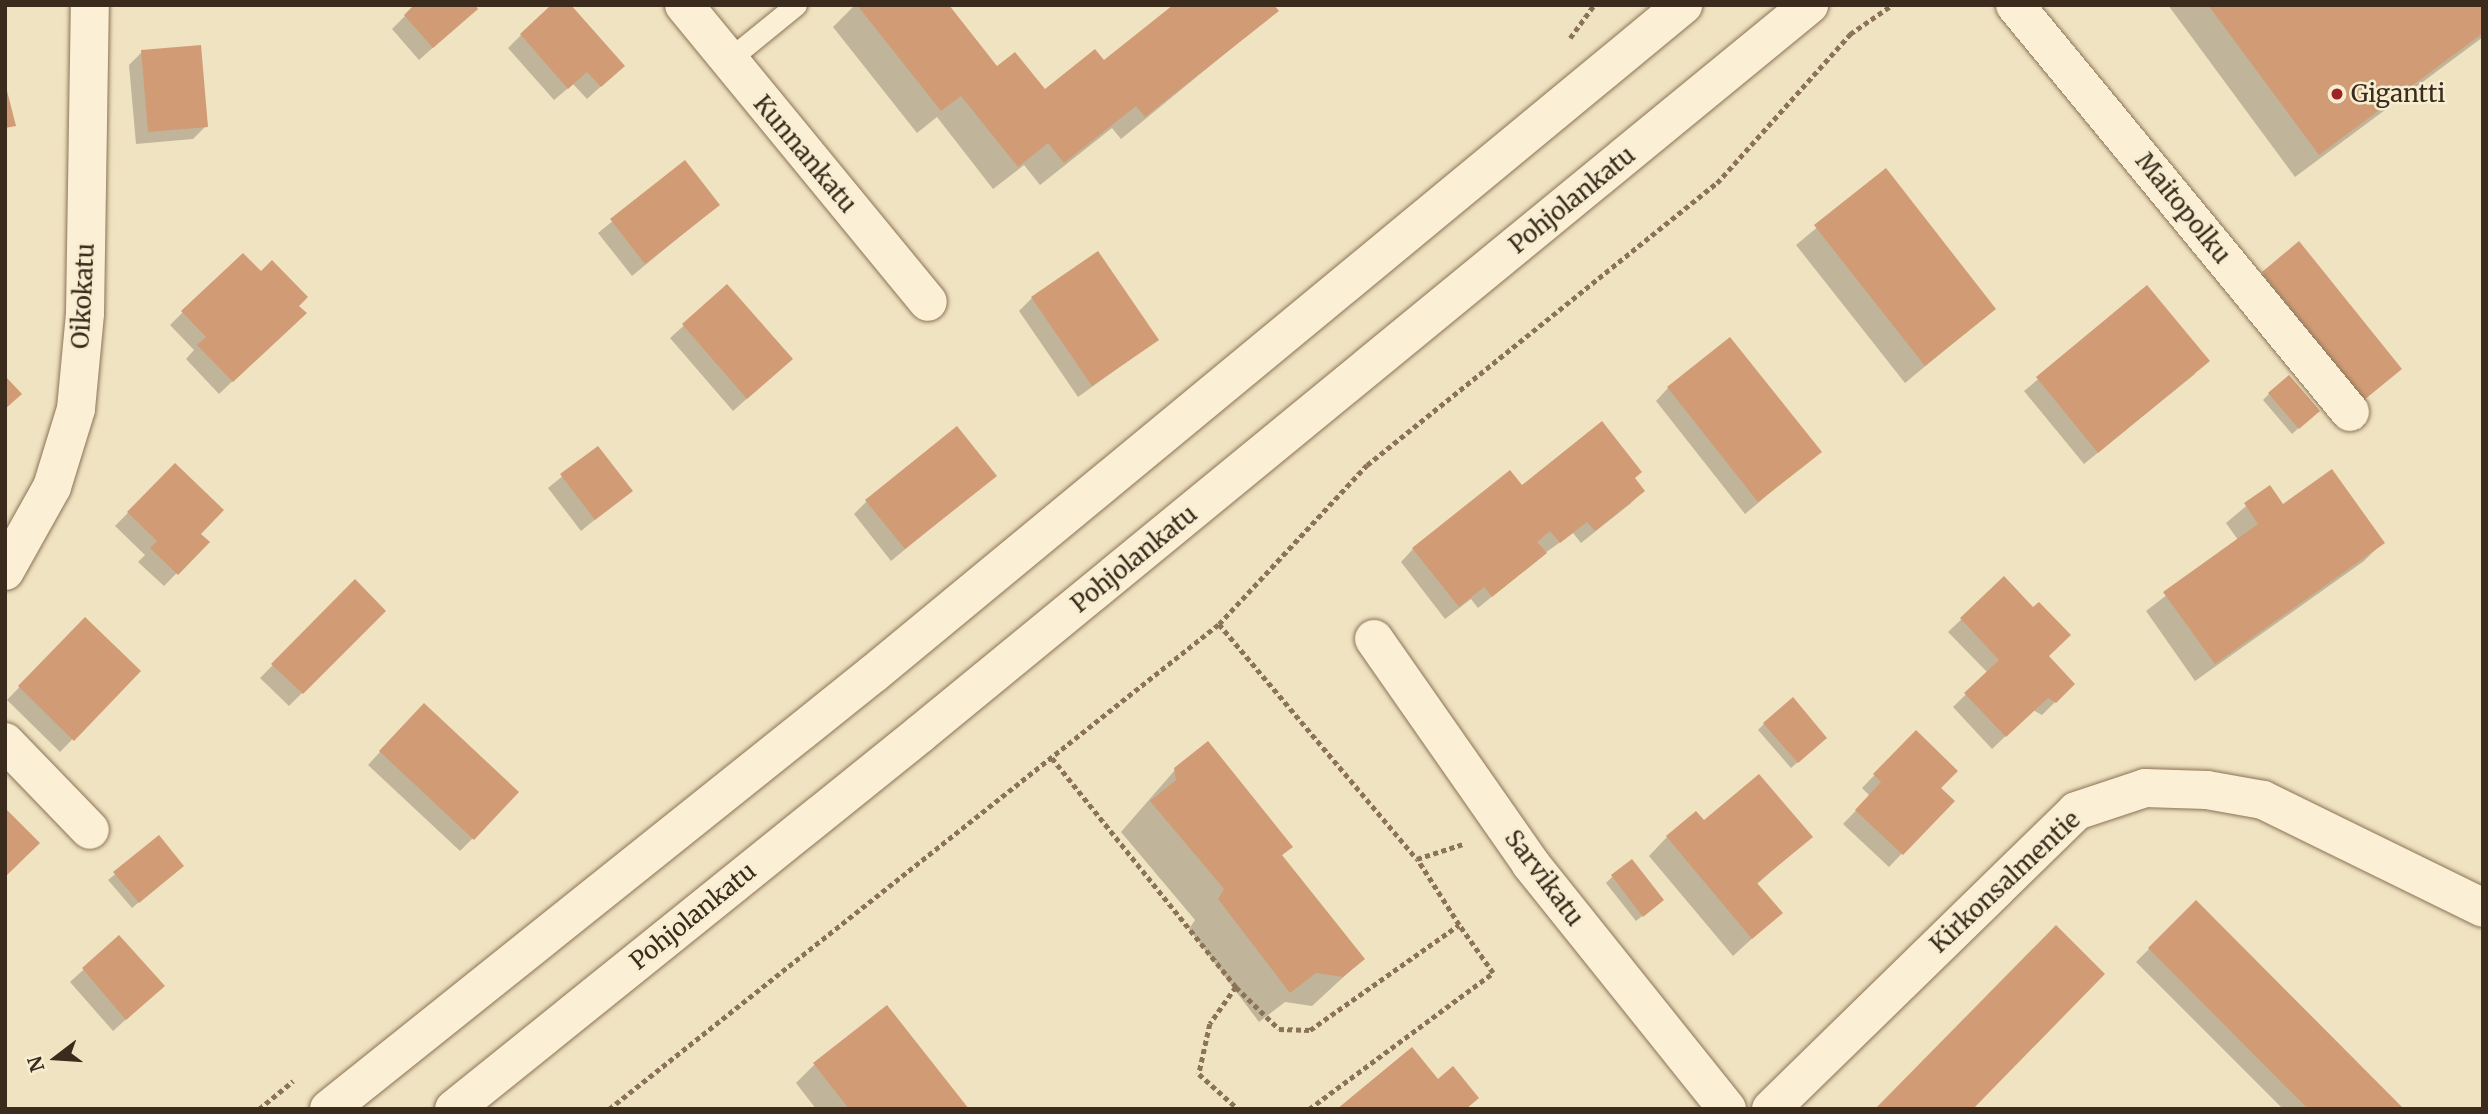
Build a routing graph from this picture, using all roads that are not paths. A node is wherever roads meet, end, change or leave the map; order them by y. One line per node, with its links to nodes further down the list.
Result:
1 (90, 5): 10 (main road, Oikokatu)
2 (684, 5): 7 (main road, Kunnankatu)
3 (796, 5): 7 (lane)
4 (1684, 5): 15 (main road)
5 (1810, 5): 16 (main road, Pohjolankatu)
6 (2015, 5): 9 (main road, Maitopolku)
7 (727, 61): 8 (main road, Kunnankatu)
8 (928, 302)
9 (2350, 412)
10 (5, 571)
11 (1374, 639): 17 (main road, Sarvikatu)
12 (5, 742): 13 (main road)
13 (90, 830)
14 (2483, 908): 18 (main road, Kirkonsalmentie)
15 (329, 1109)
16 (454, 1109)
17 (1727, 1109)
18 (1771, 1109)

